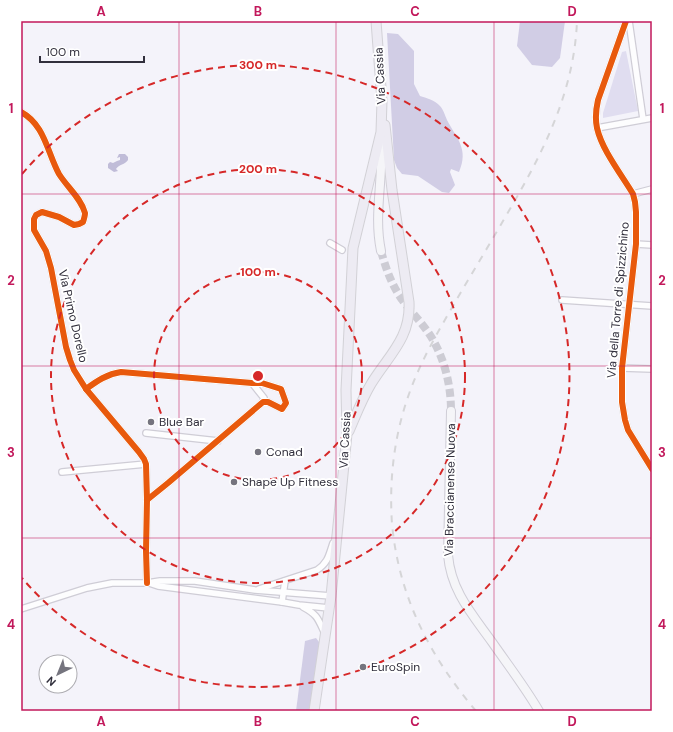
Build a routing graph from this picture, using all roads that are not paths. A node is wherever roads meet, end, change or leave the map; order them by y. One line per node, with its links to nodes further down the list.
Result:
1 (376, 21): 3 (main road, Via Cassia)
2 (627, 21): 6 (street); 7 (street, Via della Torre di Spizzichino)
3 (382, 101): 8 (main road, Via Cassia); 26 (main road)
4 (21, 112): 22 (street, Via Primo Dorello)
5 (652, 118): 6 (street)
6 (643, 120): 7 (street)
7 (597, 128): 10 (street, Via della Torre di Spizzichino)
8 (381, 132): 15 (main road); 26 (main road, Via Cassia)
9 (652, 189): 10 (street)
10 (633, 194): 12 (street, Via della Torre di Spizzichino)
11 (330, 243): 14 (street)
12 (636, 244): 13 (street); 17 (street, Via della Torre di Spizzichino)
13 (652, 245)
14 (342, 250)
15 (381, 251)
16 (562, 300): 17 (street)
17 (630, 304): 18 (street); 19 (street, Via della Torre di Spizzichino)
18 (652, 306)
19 (622, 368): 20 (street); 29 (street, Via della Torre di Spizzichino)
20 (652, 369)
21 (252, 383): 22 (street); 23 (street); 23 (street)
22 (86, 389): 28 (street, Via Primo Dorello)
23 (263, 402): 27 (street)
24 (452, 411): 46 (main road, Via Braccianense Nuova)
25 (146, 433): 27 (street)
26 (347, 434): 32 (main road, Via Cassia)
27 (218, 441): 31 (street)
28 (146, 464): 30 (street); 31 (street)
29 (652, 469)
30 (62, 472)
31 (147, 500): 33 (street)
32 (338, 528): 34 (street); 39 (main road, Via Cassia)
33 (147, 575): 35 (street); 36 (street)
34 (284, 581): 37 (street); 38 (street)
35 (154, 582): 36 (street); 37 (street)
36 (147, 583): 40 (street); 43 (street)
37 (255, 590): 38 (street)
38 (283, 593): 39 (street); 40 (street)
39 (331, 596): 42 (main road, Via Cassia)
40 (282, 602): 41 (street)
41 (299, 605): 42 (street); 44 (street)
42 (329, 608): 44 (main road, Via Cassia)
43 (21, 609)
44 (325, 634): 45 (main road, Via Cassia)
45 (314, 711)
46 (539, 711)

